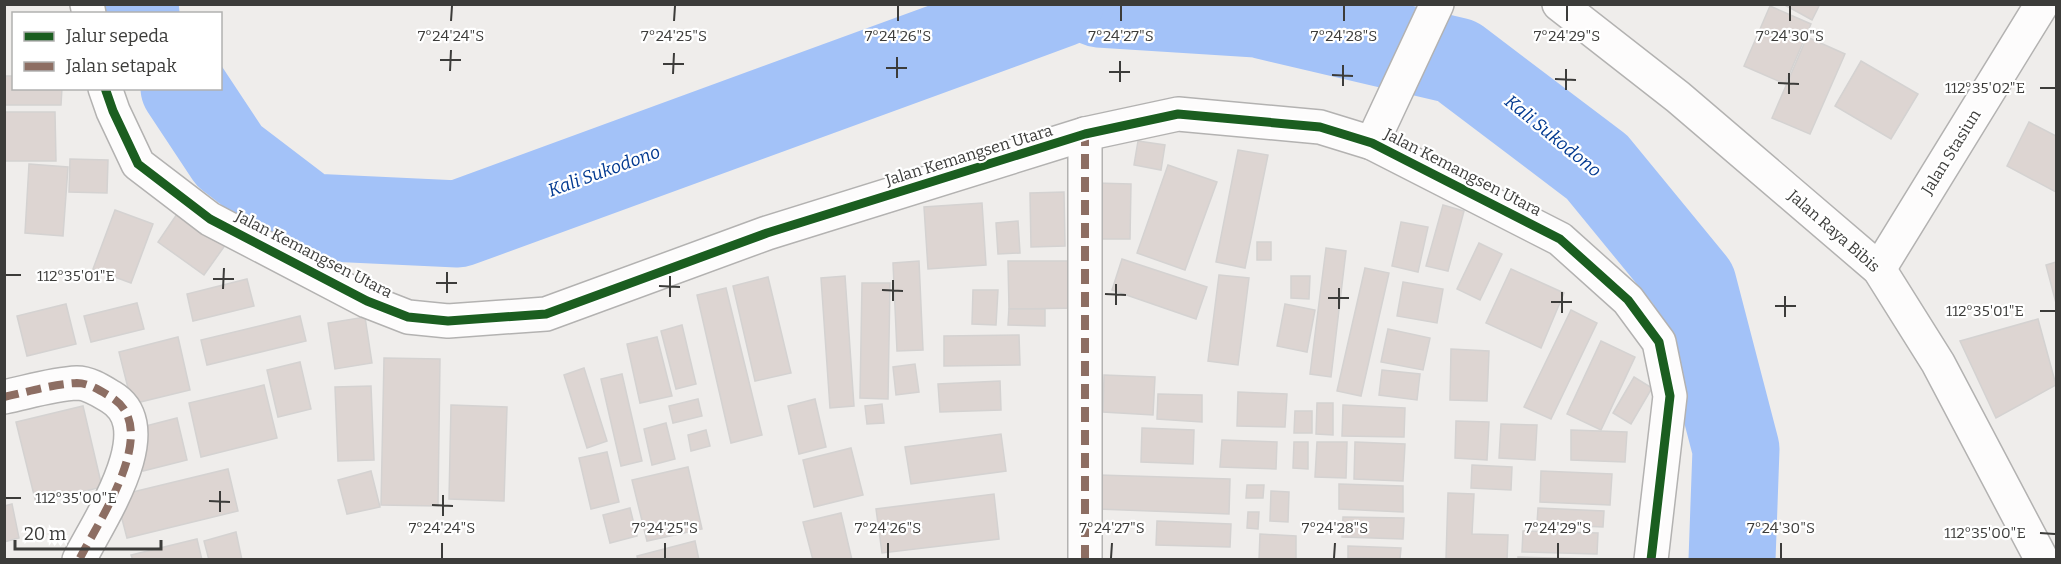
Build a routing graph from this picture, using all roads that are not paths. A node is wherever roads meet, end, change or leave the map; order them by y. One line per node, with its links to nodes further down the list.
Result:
1 (1559, 4): 7 (street, Jalan Raya Bibis)
2 (2042, 4): 7 (street, Jalan Stasiun)
3 (1434, 11): 5 (street)
4 (106, 90): 6 (street, Jalan Kemangsen Utara)
5 (1378, 131): 6 (street, Jalan Kemangsen Utara); 11 (street, Jalan Kemangsen Utara)
6 (1085, 134): 10 (street)
7 (1879, 268): 12 (street, Jalan Raya Bibis)
8 (4, 397): 9 (street)
9 (79, 560)
10 (1085, 560)
11 (1650, 560)
12 (2042, 560)

